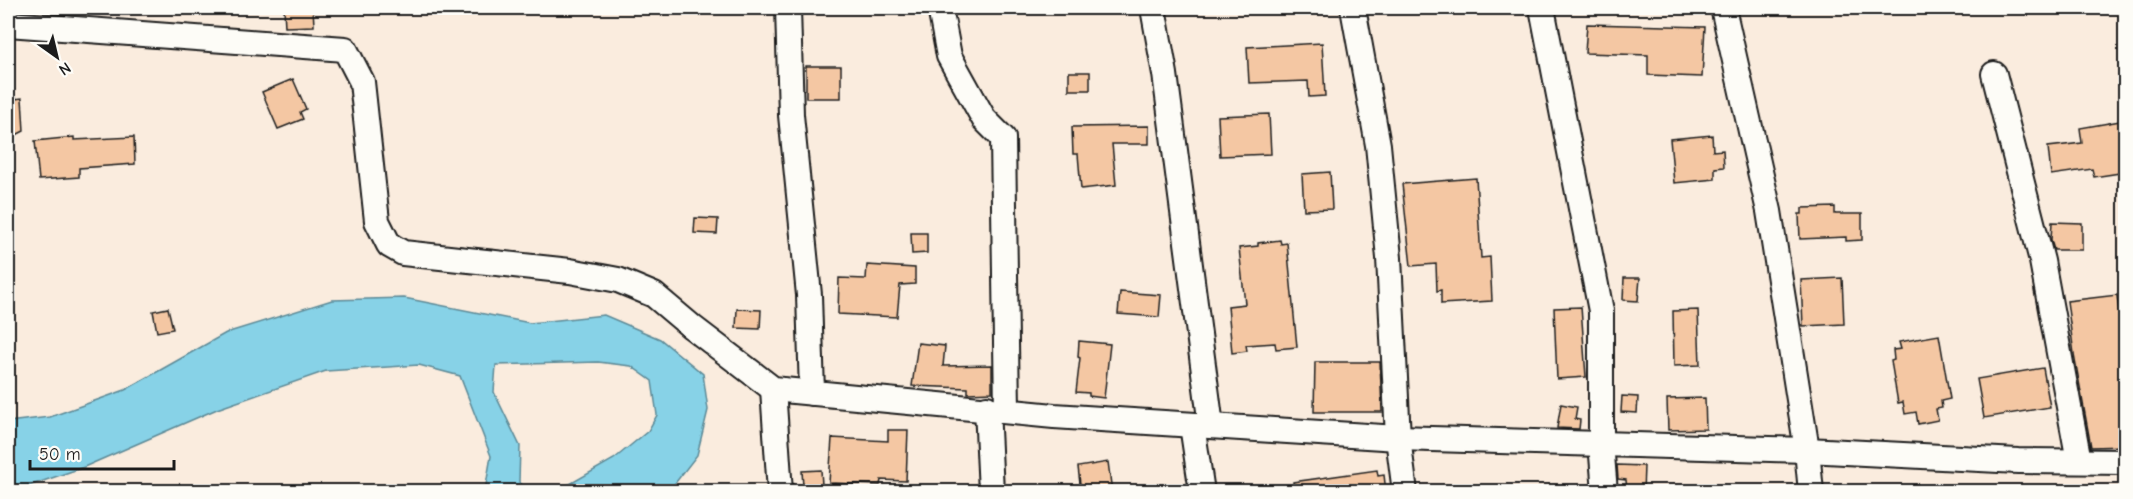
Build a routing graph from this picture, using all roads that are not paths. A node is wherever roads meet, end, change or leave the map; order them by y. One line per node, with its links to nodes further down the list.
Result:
1 (788, 8): 10 (street)
2 (940, 8): 11 (street)
3 (1153, 8): 12 (street)
4 (1353, 8): 13 (street)
5 (1542, 8): 14 (street)
6 (1723, 8): 15 (street)
7 (8, 24): 9 (street)
8 (1994, 74): 16 (street)
9 (772, 389): 10 (street); 18 (street)
10 (812, 393): 11 (street)
11 (997, 409): 12 (street); 19 (street)
12 (1202, 425): 13 (street); 20 (street)
13 (1398, 438): 14 (street); 21 (street)
14 (1601, 443): 15 (street); 22 (street)
15 (1807, 450): 16 (street); 23 (street)
16 (2079, 461): 17 (street)
17 (2126, 462)
18 (780, 492)
19 (991, 492)
20 (1202, 492)
21 (1405, 492)
22 (1605, 492)
23 (1811, 492)

